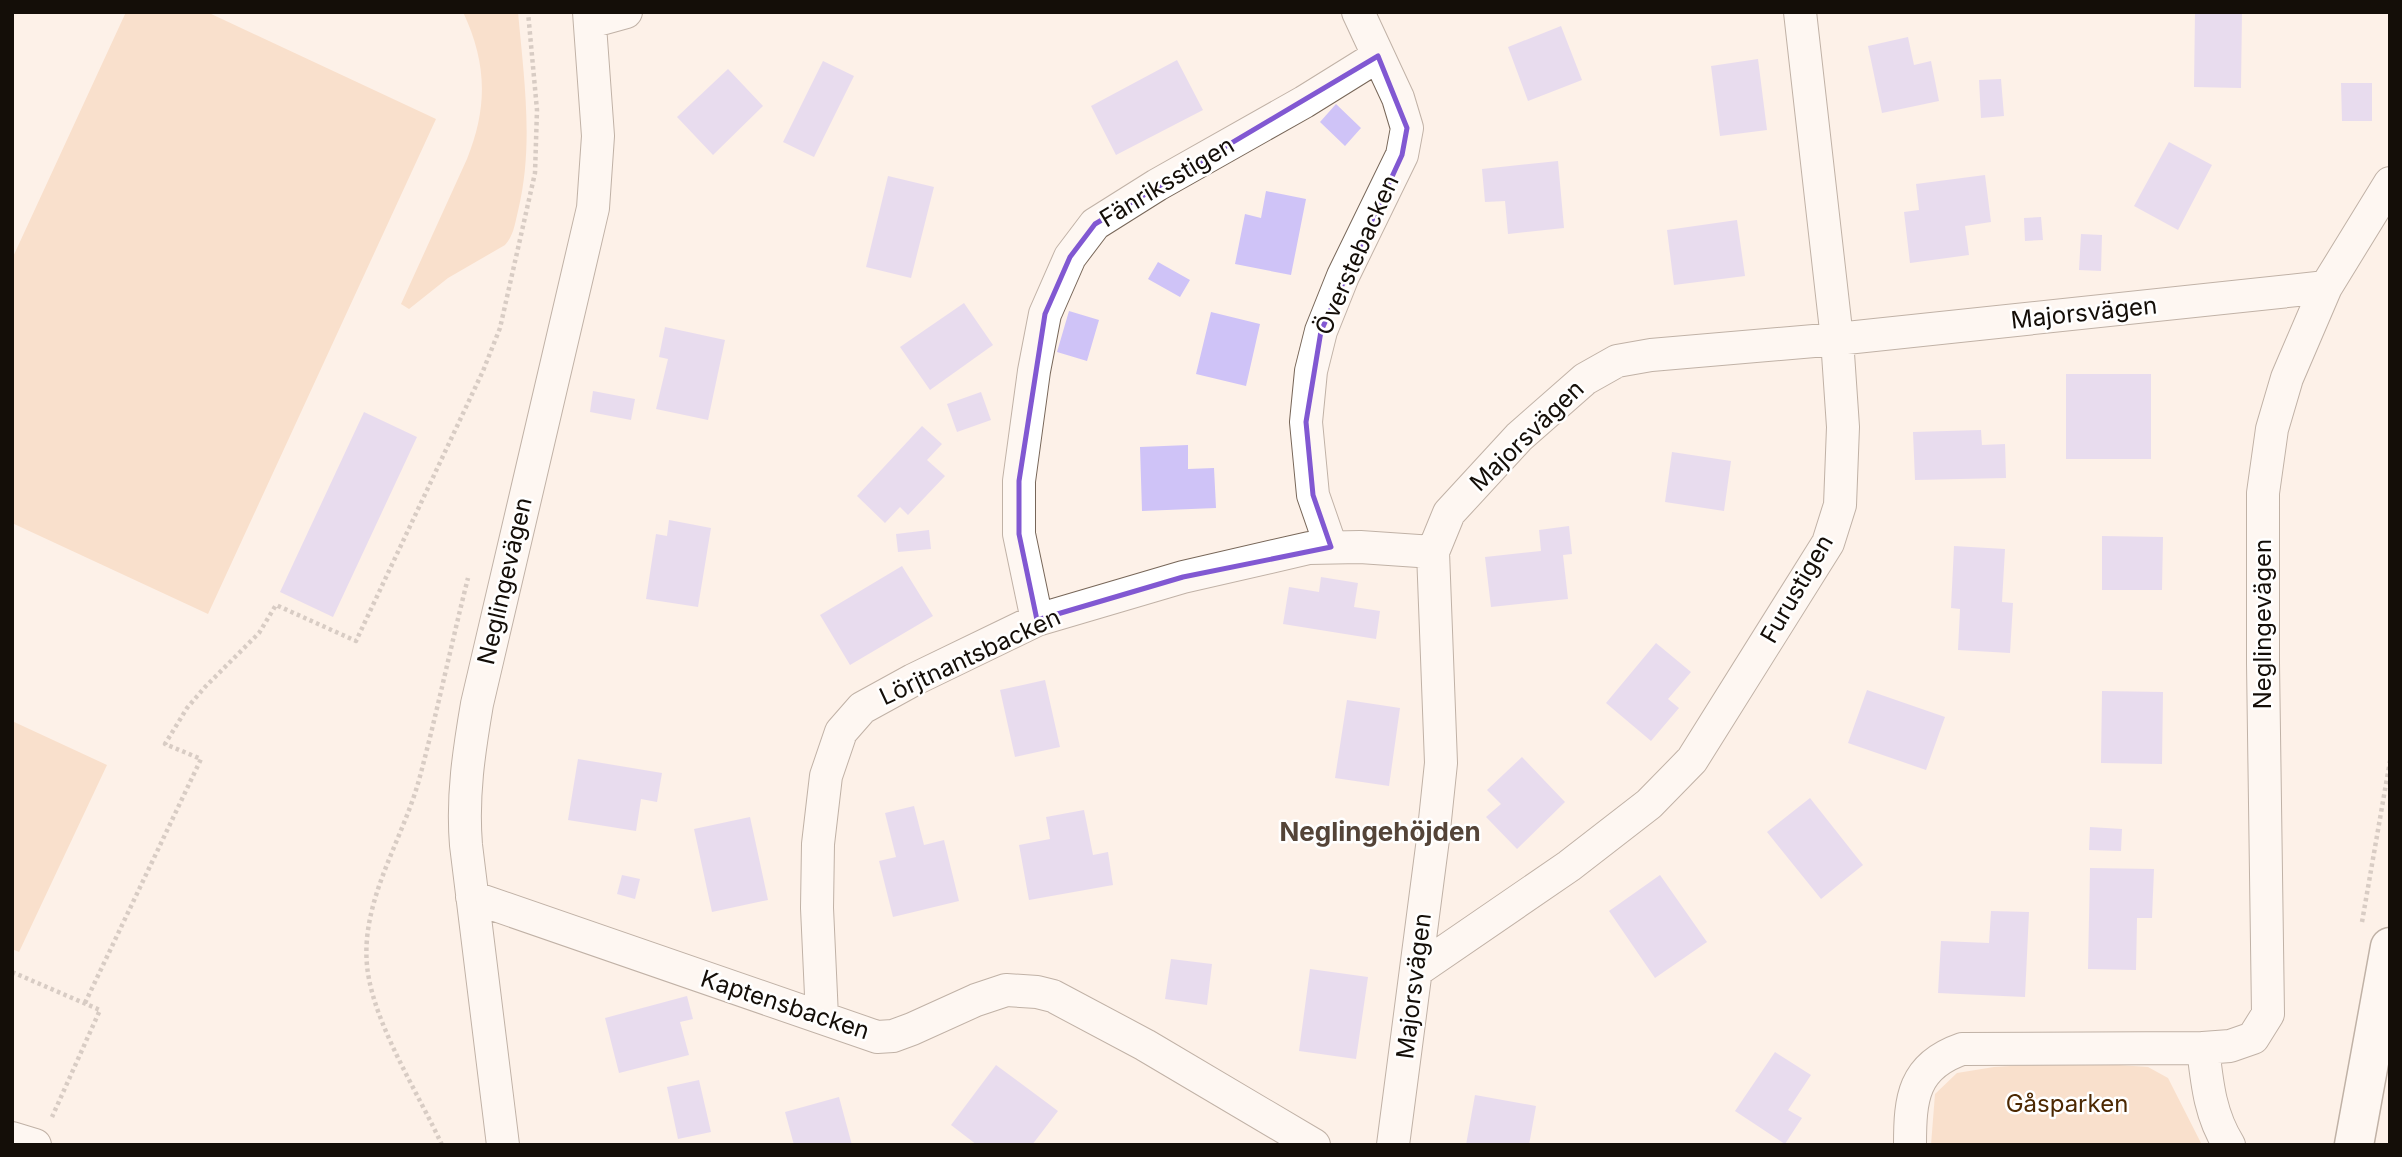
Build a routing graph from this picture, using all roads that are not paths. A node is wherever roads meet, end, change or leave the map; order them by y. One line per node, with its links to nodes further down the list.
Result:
1 (626, 12): 4 (street, Neglingevägen)
2 (1358, 12): 5 (street, Överstebacken)
3 (1800, 12): 8 (street, Furustigen)
4 (589, 17): 12 (street, Neglingevägen)
5 (1378, 56): 9 (street, Överstebacken); 11 (street, Fänriksstigen)
6 (2390, 183): 7 (street, Neglingevägen)
7 (2326, 288): 8 (street, Majorsvägen); 17 (street, Neglingevägen)
8 (1837, 339): 10 (street, Majorsvägen); 14 (street, Furustigen)
9 (1331, 547): 10 (street, Lörjtnantsbacken); 11 (street, Lörjtnantsbacken)
10 (1433, 552): 14 (street, Majorsvägen)
11 (1037, 620): 16 (street, Lörjtnantsbacken)
12 (472, 897): 16 (street, Kaptensbacken); 20 (street, Neglingevägen)
13 (2390, 947): 25 (main road)
14 (1416, 971): 22 (street, Majorsvägen)
15 (2390, 1003): 26 (main road)
16 (822, 1017): 21 (street, Kaptensbacken)
17 (2203, 1048): 23 (street, Neglingevägen); 24 (street)
18 (43, 1132): 19 (street)
19 (12, 1138)
20 (503, 1145)
21 (1314, 1145)
22 (1393, 1145)
23 (1910, 1145)
24 (2229, 1145)
25 (2354, 1145)
26 (2372, 1145)

